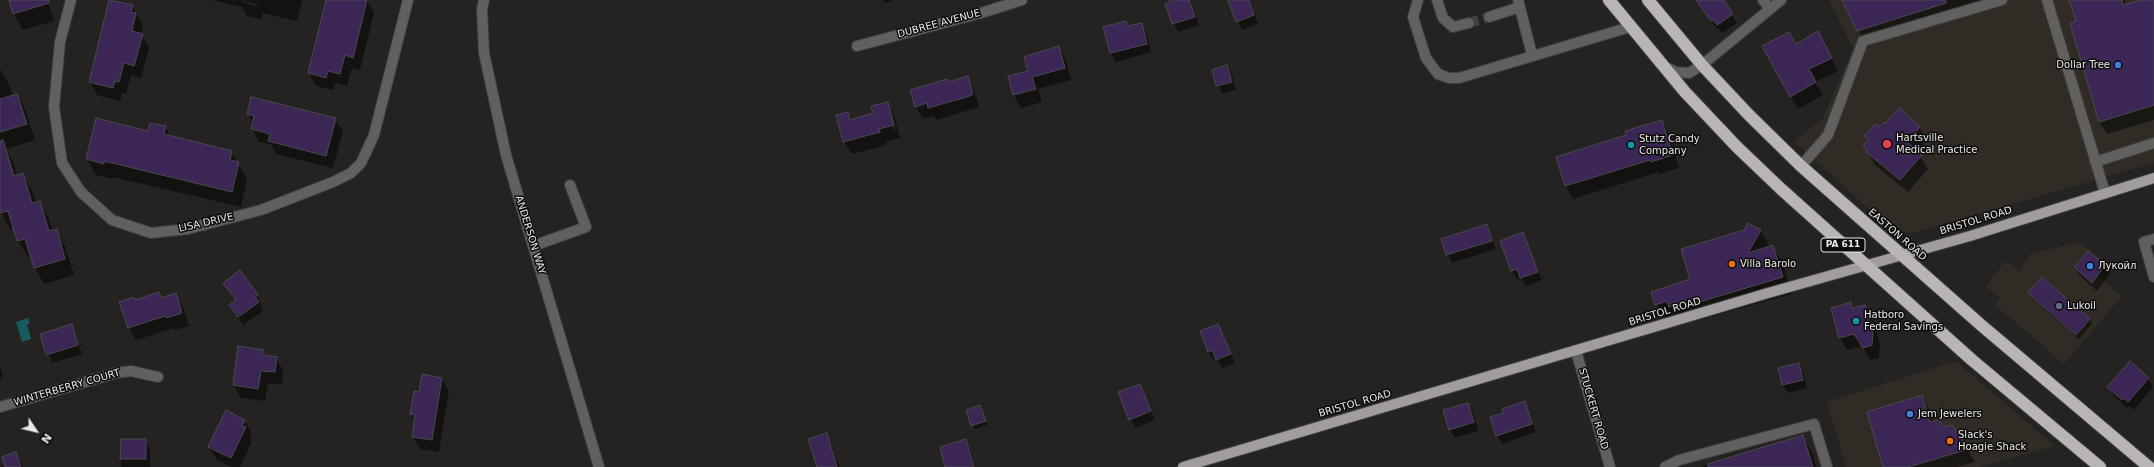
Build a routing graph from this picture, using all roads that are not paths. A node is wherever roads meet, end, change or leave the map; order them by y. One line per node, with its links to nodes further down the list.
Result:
1 (71, 0): 2 (street, LISA DRIVE)
2 (408, 0)
3 (484, 0): 29 (street, ANDERSON WAY)
4 (1022, 0): 18 (street, DUBREE AVENUE)
5 (1418, 0): 19 (street)
6 (1437, 0): 16 (street)
7 (1609, 0): 17 (highway, PA 611)
8 (1648, 0): 20 (highway, EASTON ROAD / PA 611)
9 (1763, 0): 14 (street)
10 (1781, 0): 14 (street)
11 (2002, 0): 24 (street)
12 (2047, 0): 23 (street)
13 (1519, 3): 15 (street); 19 (street)
14 (1770, 9): 20 (street)
15 (1489, 16)
16 (1469, 23)
17 (1630, 26): 19 (street); 21 (highway, PA 611)
18 (857, 46)
19 (1532, 56)
20 (1702, 65): 21 (street); 24 (highway, EASTON ROAD / PA 611)
21 (1662, 66): 31 (highway, PA 611)
22 (2154, 143): 23 (street)
23 (2096, 162): 27 (street)
24 (1801, 166): 30 (highway, EASTON ROAD / PA 611)
25 (2154, 178): 27 (main road, BRISTOL ROAD)
26 (570, 185): 29 (street)
27 (2105, 193): 30 (main road, BRISTOL ROAD)
28 (2154, 239): 32 (street)
29 (533, 246): 36 (street, ANDERSON WAY)
30 (1901, 255): 31 (main road, BRISTOL ROAD); 42 (highway, EASTON ROAD / PA 611)
31 (1867, 266): 33 (main road, BRISTOL ROAD); 41 (highway, PA 611)
32 (2154, 277)
33 (1576, 351): 37 (main road, BRISTOL ROAD); 38 (street, STUCKERT ROAD)
34 (158, 378): 35 (street, WINTERBERRY COURT)
35 (0, 407)
36 (599, 467)
37 (1183, 467)
38 (1610, 467)
39 (1665, 467): 40 (street)
40 (1827, 467)
41 (2100, 467)
42 (2149, 467)

